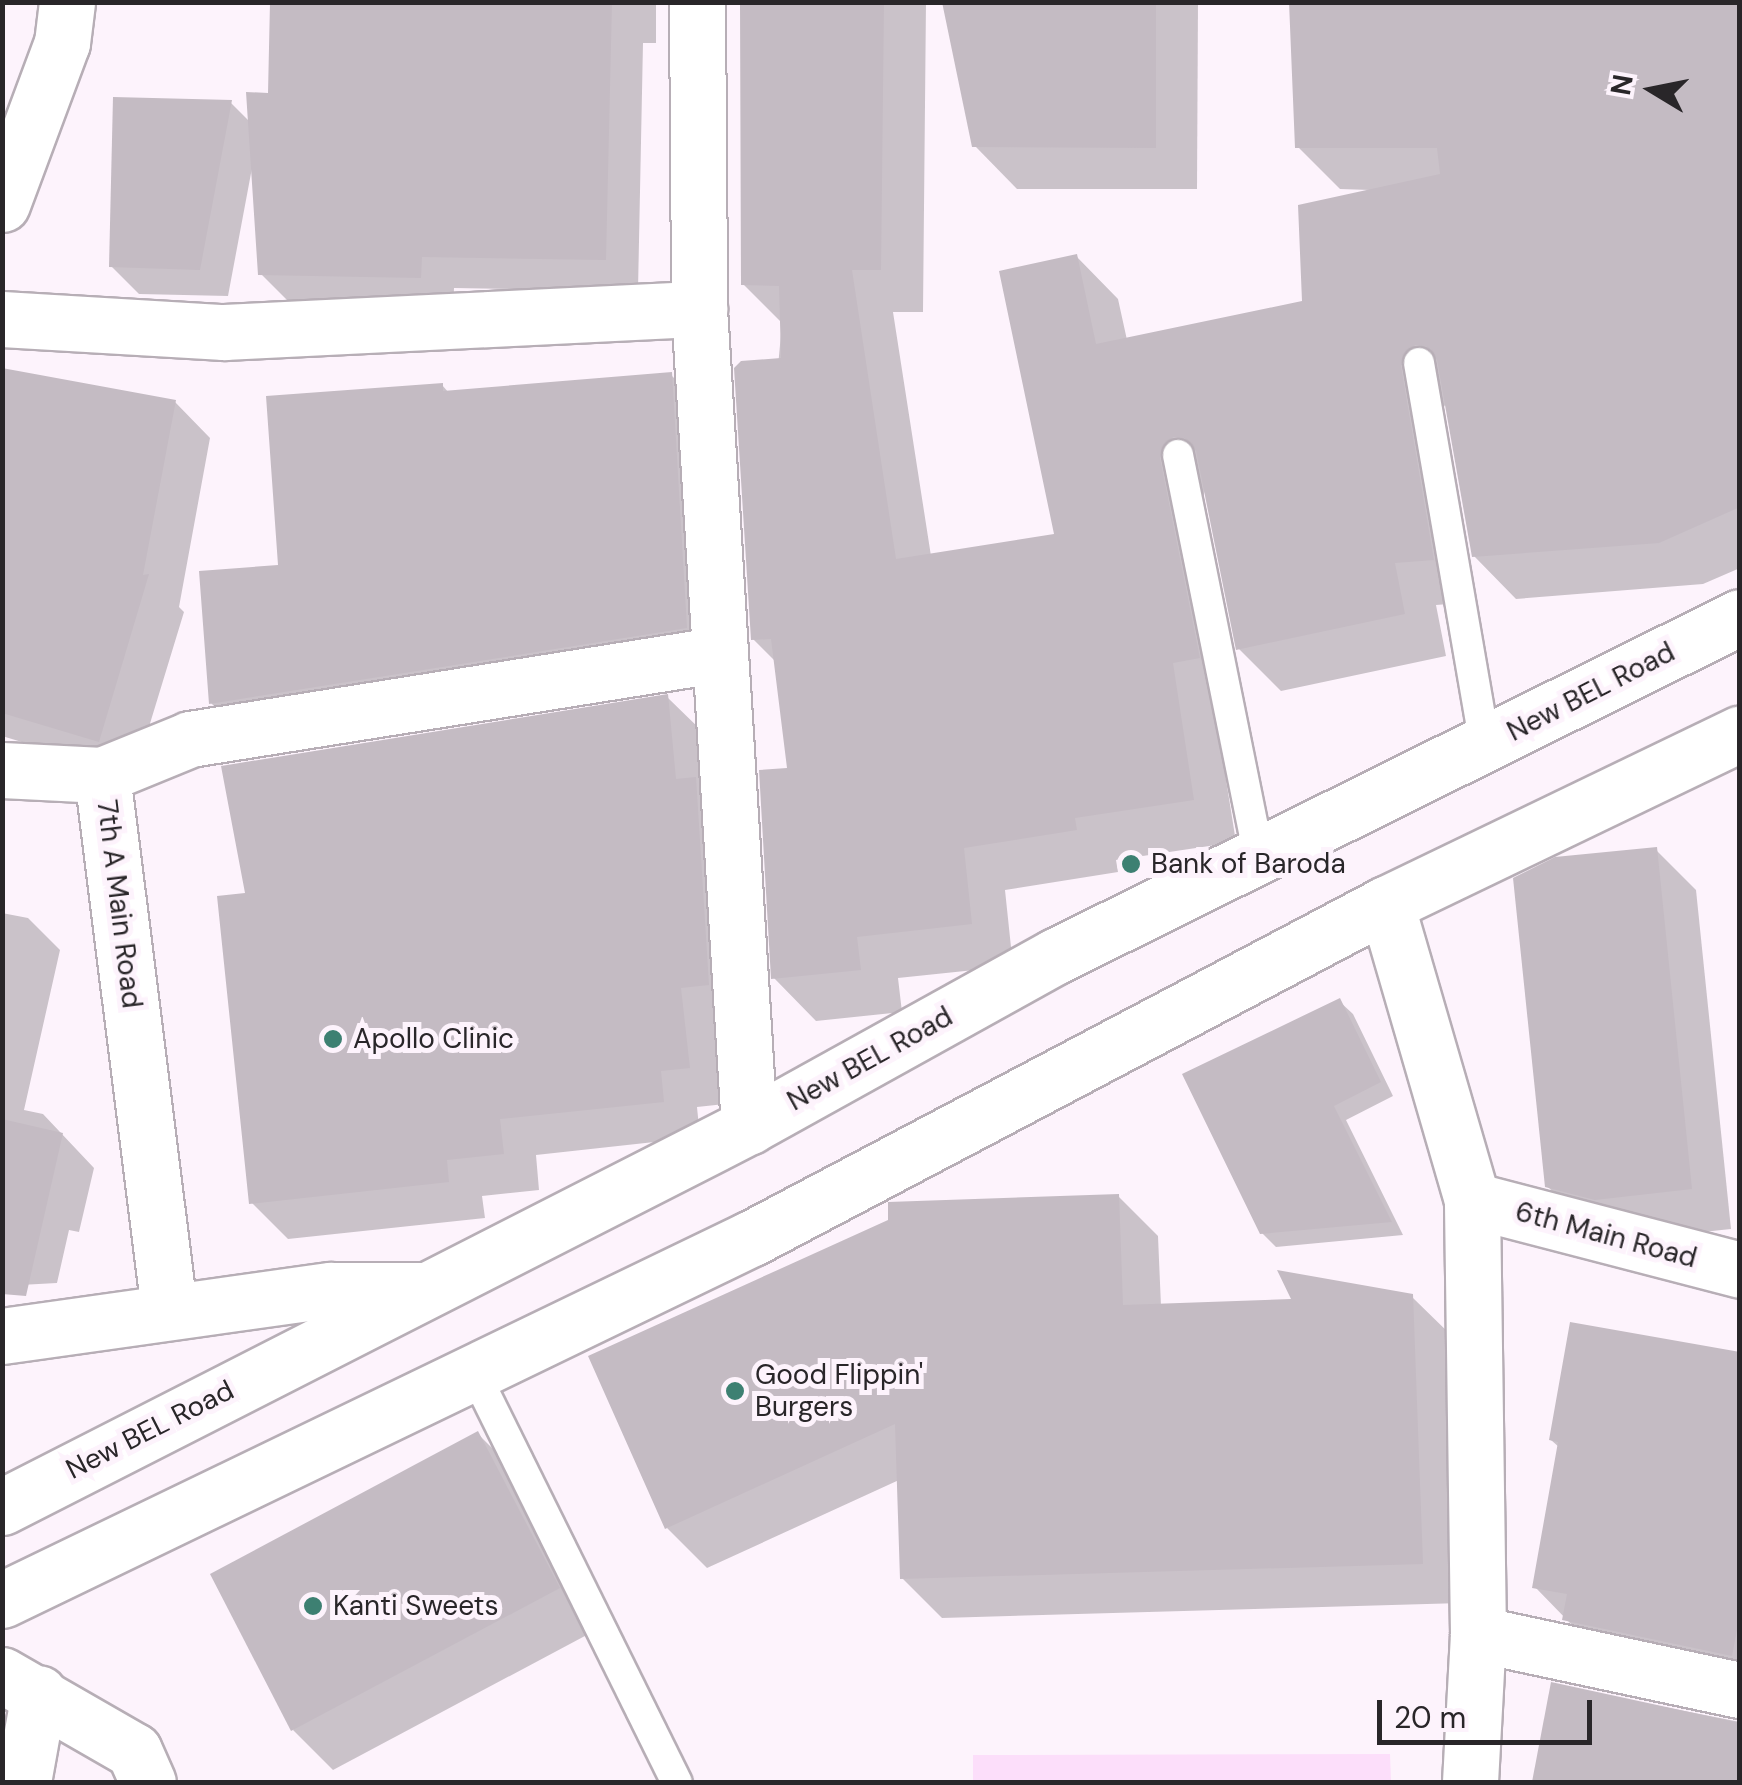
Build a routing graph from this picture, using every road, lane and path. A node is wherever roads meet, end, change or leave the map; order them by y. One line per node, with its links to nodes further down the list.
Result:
1 (67, 2): 3 (street)
2 (697, 2): 4 (street)
3 (2, 204)
4 (699, 309): 5 (street); 9 (street)
5 (2, 319)
6 (1419, 363): 11 (lane)
7 (1178, 455): 14 (lane)
8 (1740, 617): 11 (street, New BEL Road)
9 (715, 655): 13 (street, 7th A Main Road); 16 (street)
10 (1740, 734): 15 (street)
11 (1485, 746): 14 (street, New BEL Road)
12 (2, 770): 13 (street)
13 (102, 775): 20 (street, 7th A Main Road)
14 (1259, 858): 16 (street, New BEL Road)
15 (1386, 904): 17 (street); 22 (street)
16 (748, 1126): 19 (street, New BEL Road)
17 (1472, 1200): 18 (street, 6th Main Road); 25 (street)
18 (1740, 1270)
19 (421, 1290): 20 (street); 23 (street, New BEL Road)
20 (169, 1309): 21 (street)
21 (2, 1336)
22 (475, 1374): 24 (street); 30 (lane)
23 (2, 1507)
24 (2, 1600)
25 (1478, 1634): 27 (street); 31 (street)
26 (21, 1684): 28 (street); 29 (street)
27 (1740, 1690)
28 (23, 1782)
29 (148, 1782)
30 (678, 1782)
31 (1470, 1782)

